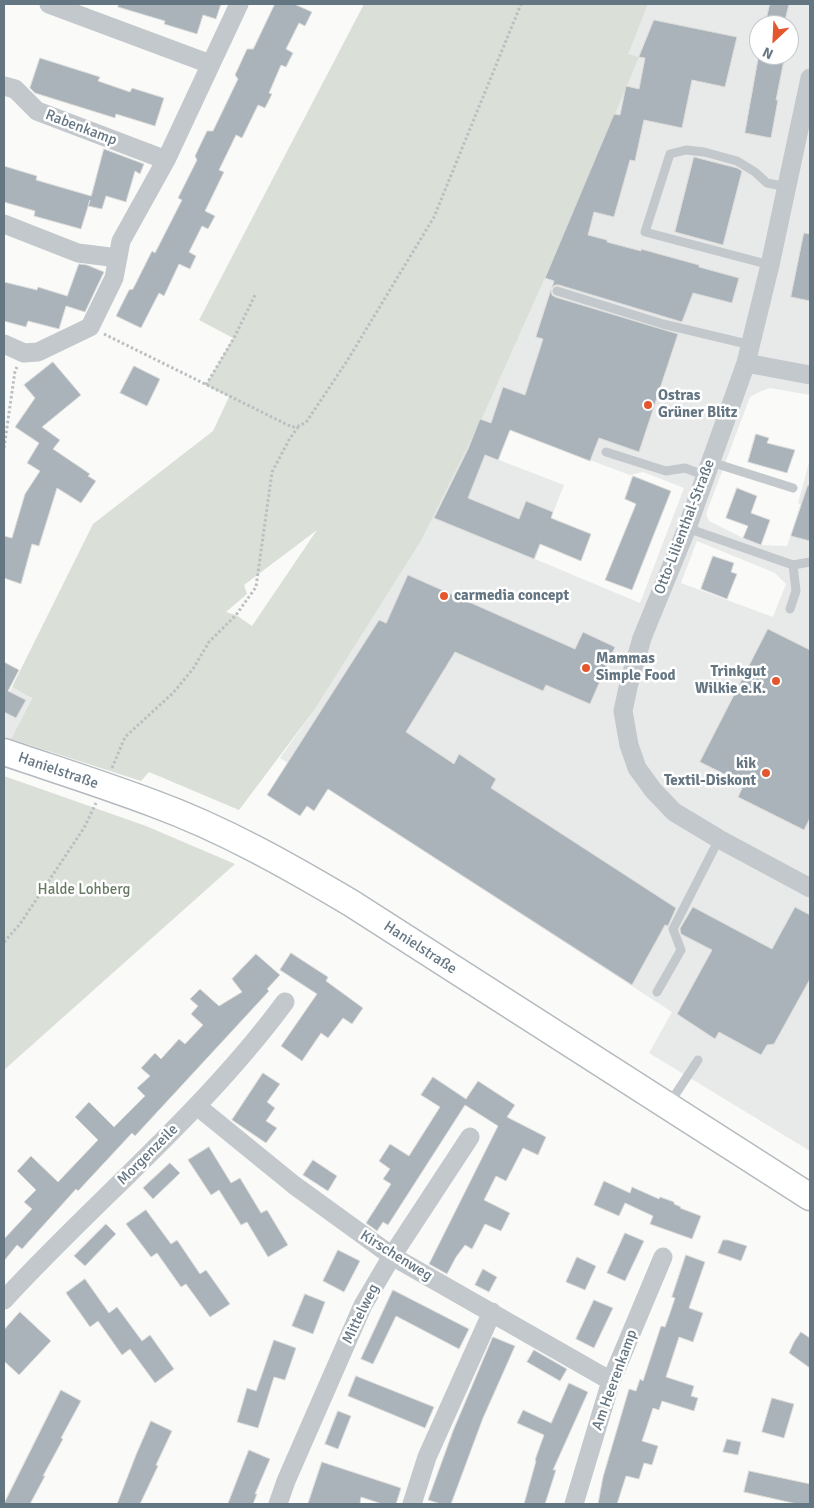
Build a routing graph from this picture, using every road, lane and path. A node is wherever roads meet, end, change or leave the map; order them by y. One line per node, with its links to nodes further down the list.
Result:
1 (49, 4): 4 (street)
2 (239, 4): 4 (street)
3 (521, 4): 21 (path)
4 (210, 64): 7 (street)
5 (810, 78): 8 (street, Otto-Lilienthal-Straße)
6 (4, 86): 7 (street, Rabenkamp)
7 (166, 160): 10 (street)
8 (788, 187): 11 (street, Otto-Lilienthal-Straße); 11 (lane)
9 (4, 224): 10 (street)
10 (118, 258): 14 (street)
11 (770, 265): 16 (street, Otto-Lilienthal-Straße)
12 (557, 291): 16 (lane)
13 (255, 295): 20 (path)
14 (90, 327): 17 (street); 20 (path)
15 (4, 344): 17 (street)
16 (751, 345): 18 (street, Otto-Lilienthal-Straße)
17 (24, 354): 22 (path)
18 (746, 363): 19 (street); 24 (street, Otto-Lilienthal-Straße)
19 (810, 375)
20 (206, 385): 21 (path)
21 (300, 426): 31 (path)
22 (4, 448)
23 (606, 452): 24 (lane)
24 (708, 469): 25 (lane); 26 (street, Otto-Lilienthal-Straße)
25 (792, 488)
26 (687, 528): 28 (lane); 32 (street, Otto-Lilienthal-Straße)
27 (810, 562): 28 (lane)
28 (793, 565): 29 (lane)
29 (790, 609)
30 (4, 752): 31 (main road, Hanielstraße)
31 (104, 787): 34 (path); 39 (main road, Hanielstraße)
32 (719, 839): 33 (street, Otto-Lilienthal-Straße); 35 (lane)
33 (810, 888)
34 (4, 942)
35 (657, 992)
36 (285, 1002): 38 (street, Morgenzeile)
37 (698, 1060): 39 (lane)
38 (197, 1106): 42 (street, Kirschenweg); 44 (street, Morgenzeile)
39 (668, 1107): 41 (main road, Hanielstraße)
40 (470, 1137): 42 (street, Mittelweg)
41 (810, 1197)
42 (392, 1256): 45 (street, Kirschenweg); 47 (street, Mittelweg)
43 (663, 1257): 46 (street, Am Heerenkamp)
44 (4, 1300)
45 (492, 1312): 46 (street, Kirschenweg); 48 (street)
46 (612, 1381): 49 (street, Am Heerenkamp)
47 (278, 1504)
48 (412, 1504)
49 (574, 1504)

